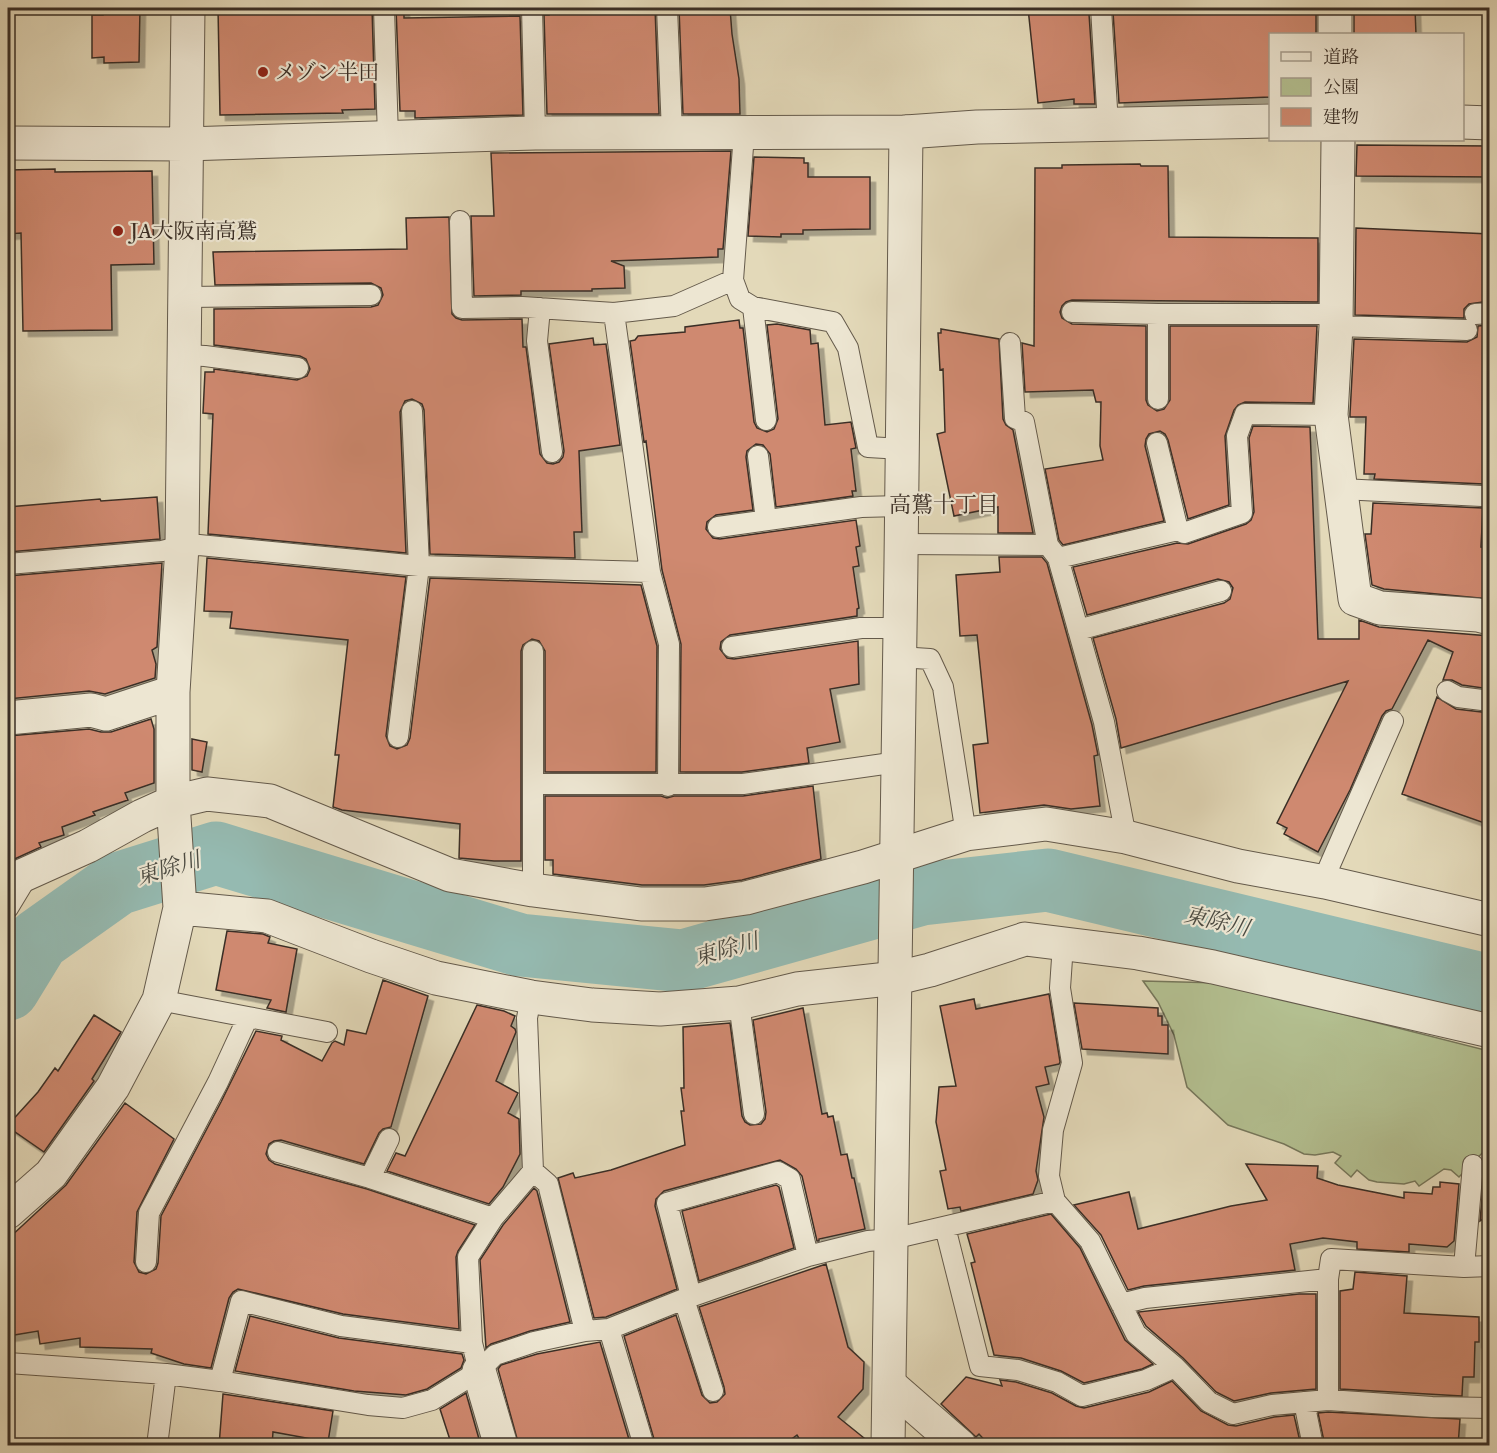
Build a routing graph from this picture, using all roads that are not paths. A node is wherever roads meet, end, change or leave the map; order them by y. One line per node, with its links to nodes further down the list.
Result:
1 (188, 8): 19 (street)
2 (384, 8): 16 (lane)
3 (532, 8): 14 (lane)
4 (667, 8): 15 (lane)
5 (1101, 8): 11 (lane)
6 (1335, 8): 7 (street)
7 (1335, 33)
8 (1269, 121): 11 (street)
9 (1464, 122): 10 (street)
10 (1490, 123)
11 (1108, 125): 13 (street)
12 (742, 132): 13 (street); 15 (street); 21 (lane)
13 (906, 132): 39 (street)
14 (536, 133): 15 (street); 16 (street)
15 (672, 133)
16 (388, 138): 19 (street)
17 (1338, 141): 30 (street)
18 (8, 143): 19 (street)
19 (186, 144): 23 (street)
20 (460, 221): 25 (lane)
21 (733, 280): 24 (lane); 27 (lane)
22 (371, 295): 23 (lane)
23 (185, 297): 32 (street)
24 (753, 307): 37 (lane); 39 (lane)
25 (540, 308): 27 (lane); 40 (lane)
26 (1072, 312): 28 (lane)
27 (614, 313): 53 (lane)
28 (1158, 314): 30 (lane); 34 (lane)
29 (1477, 319): 30 (lane)
30 (1336, 320): 36 (street)
31 (1010, 343): 50 (lane)
32 (184, 356): 33 (lane); 49 (street)
33 (298, 368)
34 (1158, 399)
35 (412, 411): 52 (lane)
36 (1331, 415): 42 (street); 47 (lane)
37 (766, 420)
38 (1157, 443): 47 (lane)
39 (902, 449): 44 (street)
40 (552, 452)
41 (758, 456): 45 (lane)
42 (1341, 489): 43 (lane); 55 (street)
43 (1482, 496)
44 (901, 506): 45 (lane); 48 (street)
45 (766, 520): 46 (lane)
46 (718, 527)
47 (1178, 530): 50 (lane)
48 (900, 544): 50 (lane); 57 (street)
49 (182, 546): 51 (lane); 52 (lane); 61 (street)
50 (1053, 551): 56 (lane)
51 (8, 564)
52 (419, 566): 53 (lane); 65 (lane)
53 (650, 572): 68 (lane)
54 (1221, 591): 56 (lane)
55 (1490, 618)
56 (1077, 630): 71 (lane)
57 (899, 643): 58 (lane); 66 (street); 70 (lane)
58 (732, 647)
59 (532, 651): 67 (lane)
60 (1447, 691): 62 (lane)
61 (174, 692): 63 (street); 69 (street)
62 (1490, 701)
63 (8, 718)
64 (1393, 721): 74 (lane)
65 (398, 737)
66 (898, 762): 68 (lane); 72 (street)
67 (533, 784): 68 (lane); 75 (lane)
68 (668, 786)
69 (173, 801): 73 (street); 75 (street); 77 (street)
70 (966, 834): 71 (street); 72 (street)
71 (1126, 837): 74 (street)
72 (897, 857): 75 (street); 80 (street)
73 (19, 877): 76 (lane)
74 (1324, 882): 78 (street)
75 (533, 890)
76 (8, 908)
77 (180, 908): 81 (street); 82 (street)
78 (1490, 920)
79 (1063, 944): 80 (street); 85 (street); 93 (lane)
80 (897, 978): 83 (street); 97 (street)
81 (531, 997): 83 (street); 91 (lane)
82 (159, 1000): 84 (lane); 94 (street)
83 (739, 1003): 87 (lane)
84 (248, 1017): 86 (lane); 99 (lane)
85 (1490, 1031)
86 (327, 1032)
87 (754, 1114)
88 (389, 1139): 92 (lane)
89 (278, 1152): 92 (lane)
90 (1473, 1165): 101 (lane)
91 (533, 1171): 95 (lane); 106 (lane)
92 (370, 1178): 95 (lane)
93 (1055, 1201): 96 (lane); 104 (lane)
94 (8, 1212)
95 (493, 1218): 107 (lane)
96 (945, 1227): 97 (lane); 109 (lane)
97 (892, 1239): 98 (lane); 112 (street)
98 (808, 1256): 103 (lane); 103 (lane)
99 (146, 1262)
100 (1490, 1266): 101 (lane)
101 (1464, 1267): 102 (lane)
102 (1328, 1279): 104 (lane); 114 (lane)
103 (688, 1297): 105 (lane); 113 (lane)
104 (1121, 1304): 109 (lane)
105 (609, 1329): 106 (lane); 119 (lane)
106 (585, 1331): 107 (lane)
107 (476, 1357): 111 (lane); 111 (lane); 118 (street)
108 (8, 1363): 110 (lane)
109 (1175, 1367): 115 (lane)
110 (166, 1374): 111 (lane); 117 (lane)
111 (220, 1381)
112 (890, 1385): 120 (street); 121 (street)
113 (713, 1391)
114 (1328, 1400): 115 (lane); 116 (lane)
115 (1304, 1402): 122 (lane)
116 (1490, 1408)
117 (157, 1446)
118 (501, 1446)
119 (644, 1446)
120 (888, 1446)
121 (960, 1446)
122 (1313, 1446)

